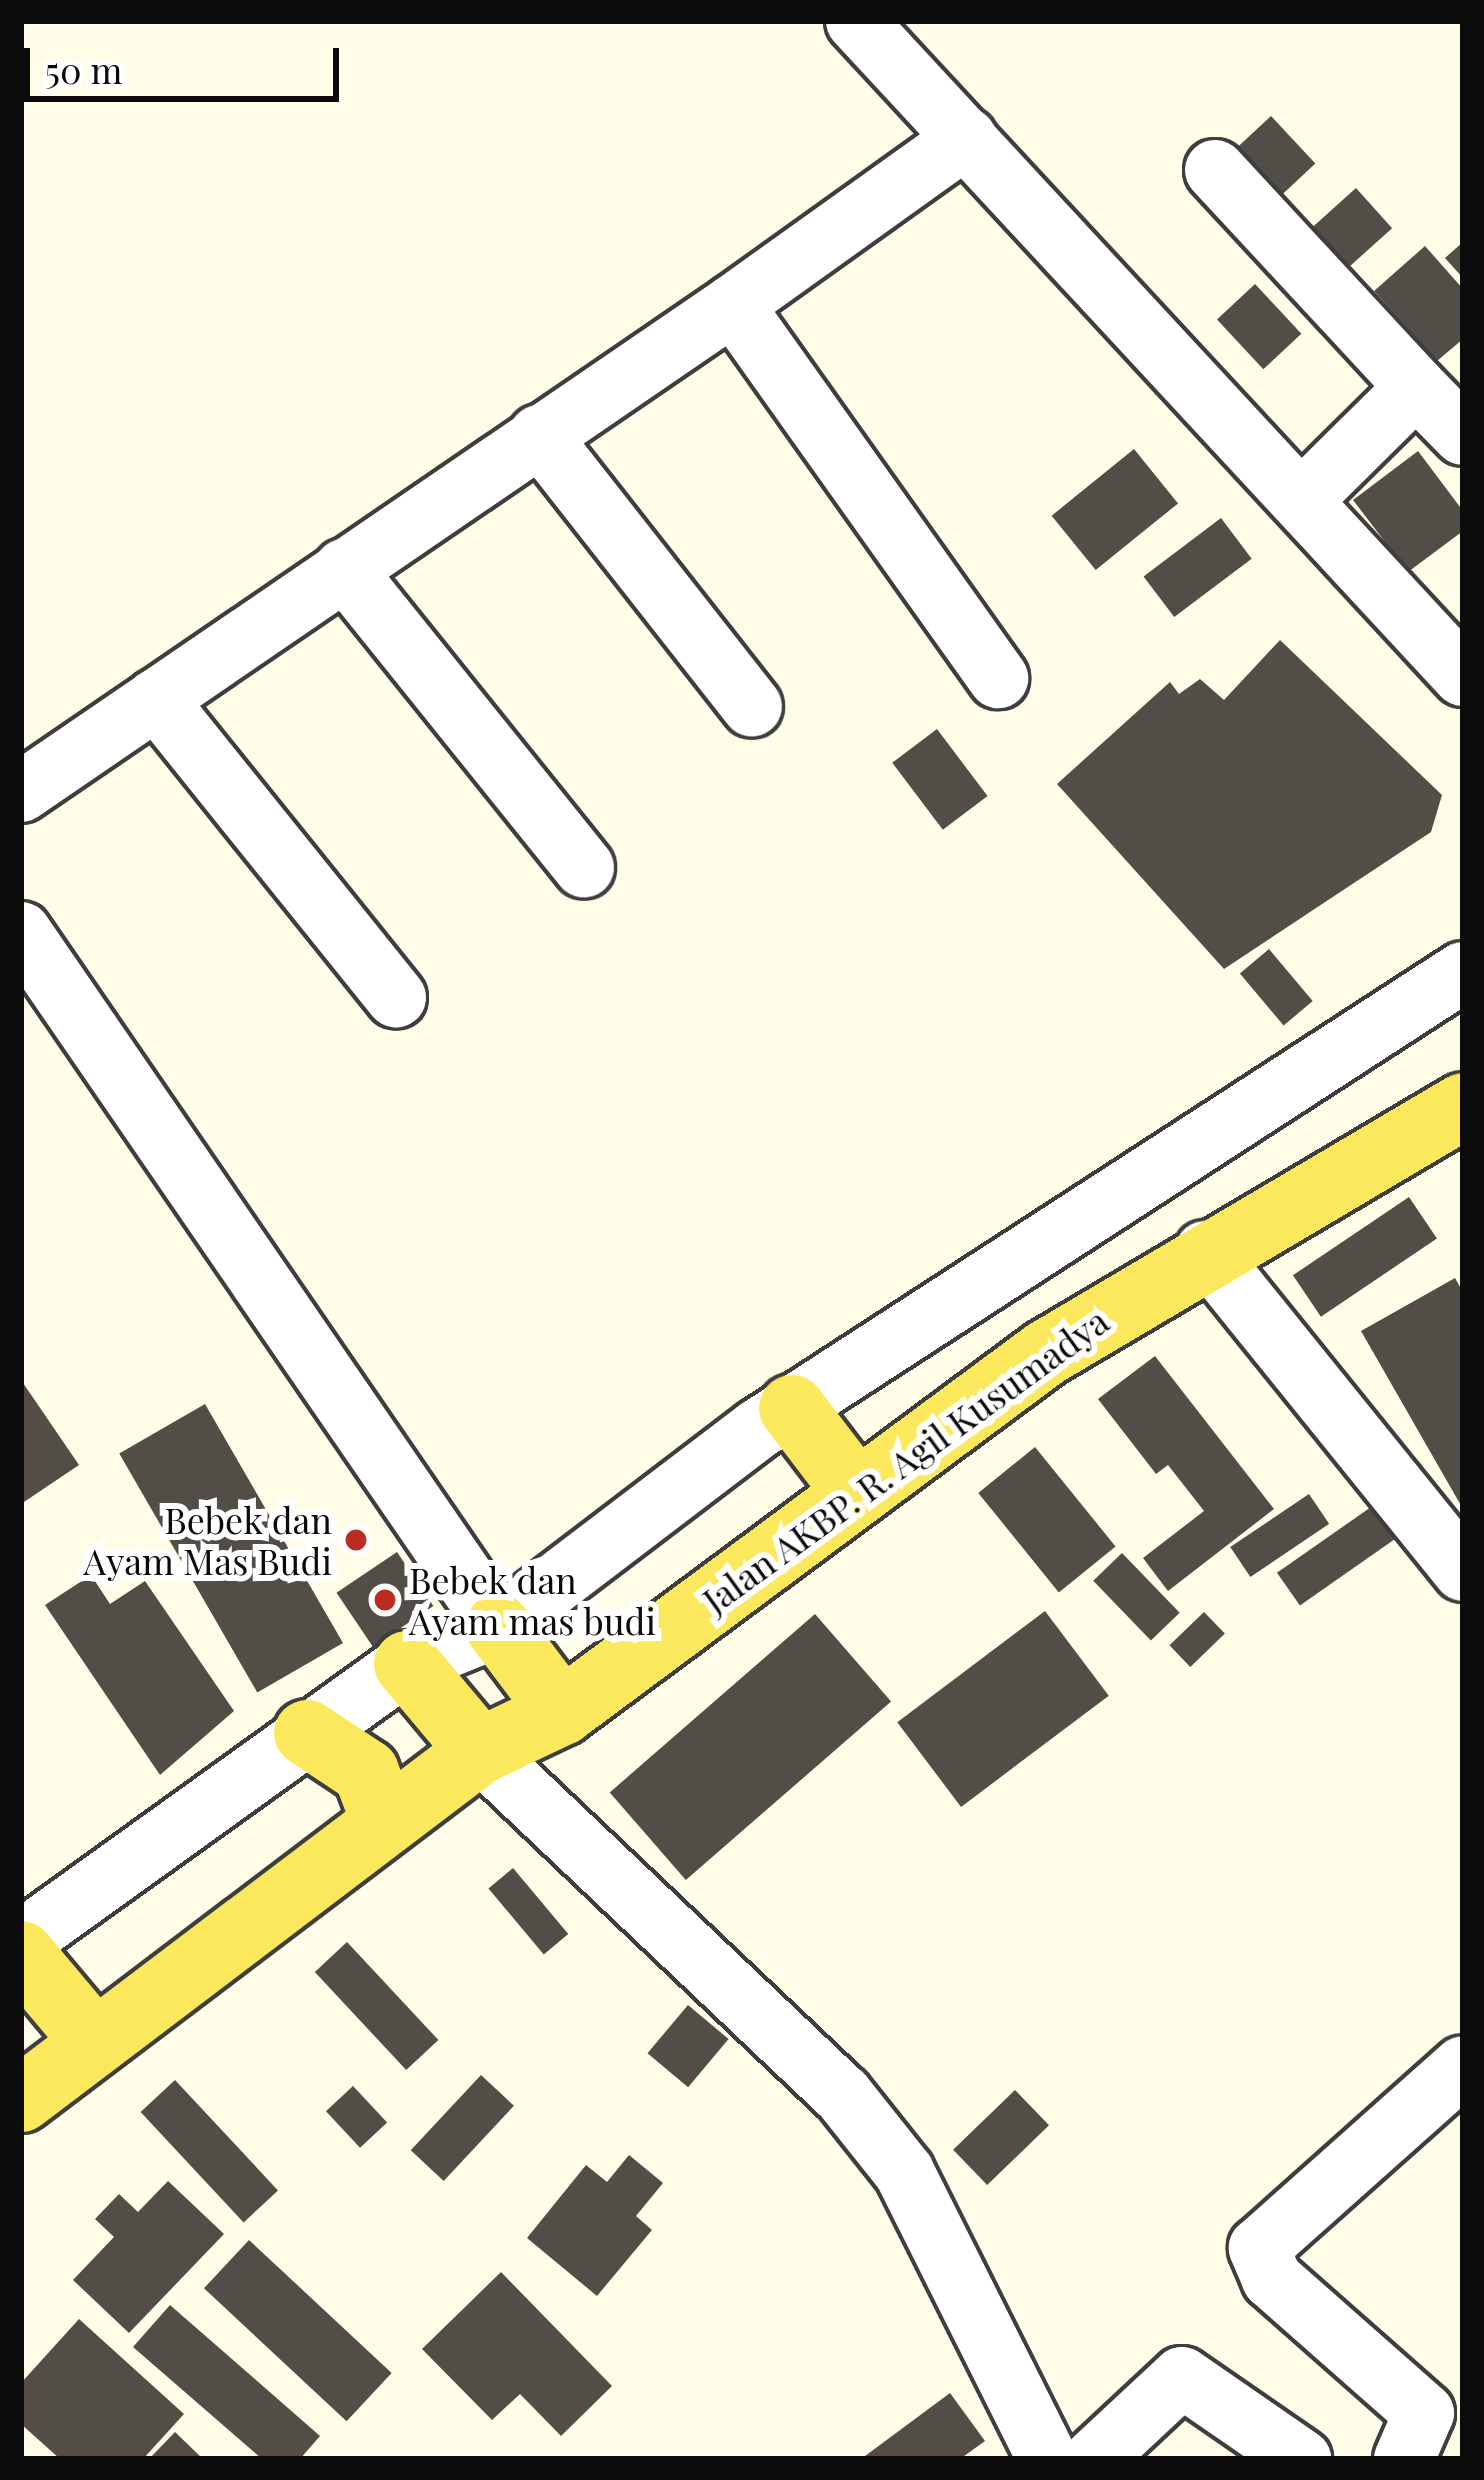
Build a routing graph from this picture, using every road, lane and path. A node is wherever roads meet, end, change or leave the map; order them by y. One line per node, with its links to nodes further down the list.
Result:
1 (856, 21): 2 (street)
2 (966, 138): 4 (street); 8 (street)
3 (1215, 170): 5 (street)
4 (734, 305): 6 (street); 11 (street)
5 (1416, 387): 7 (street); 8 (street)
6 (539, 435): 9 (street); 13 (street)
7 (1463, 435)
8 (1305, 497): 10 (street)
9 (344, 569): 12 (street); 15 (street)
10 (1457, 658)
11 (998, 678)
12 (155, 700): 14 (street); 18 (street)
13 (752, 707)
14 (21, 792)
15 (584, 867)
16 (21, 932): 24 (street)
17 (1463, 972): 21 (street)
18 (396, 998)
19 (1463, 1106): 20 (main road, Jalan AKBP. R. Agil Kusumadya)
20 (1205, 1251): 22 (main road, Jalan AKBP. R. Agil Kusumadya); 23 (street)
21 (792, 1408): 22 (main road); 24 (street)
22 (854, 1489): 26 (main road, Jalan AKBP. R. Agil Kusumadya)
23 (1463, 1571)
24 (497, 1627): 25 (street); 26 (main road)
25 (407, 1664): 27 (street); 28 (main road)
26 (562, 1712): 28 (main road, Jalan AKBP. R. Agil Kusumadya)
27 (307, 1733): 29 (main road); 30 (street)
28 (480, 1751): 29 (main road, Jalan AKBP. R. Agil Kusumadya); 35 (street)
29 (385, 1823): 32 (main road, Jalan AKBP. R. Agil Kusumadya)
30 (21, 1941)
31 (21, 1954): 32 (main road)
32 (94, 2041): 34 (main road, Jalan AKBP. R. Agil Kusumadya)
33 (1463, 2066): 38 (street)
34 (21, 2099)
35 (1048, 2459)
36 (1094, 2459): 37 (street)
37 (1301, 2459)
38 (1404, 2459)

